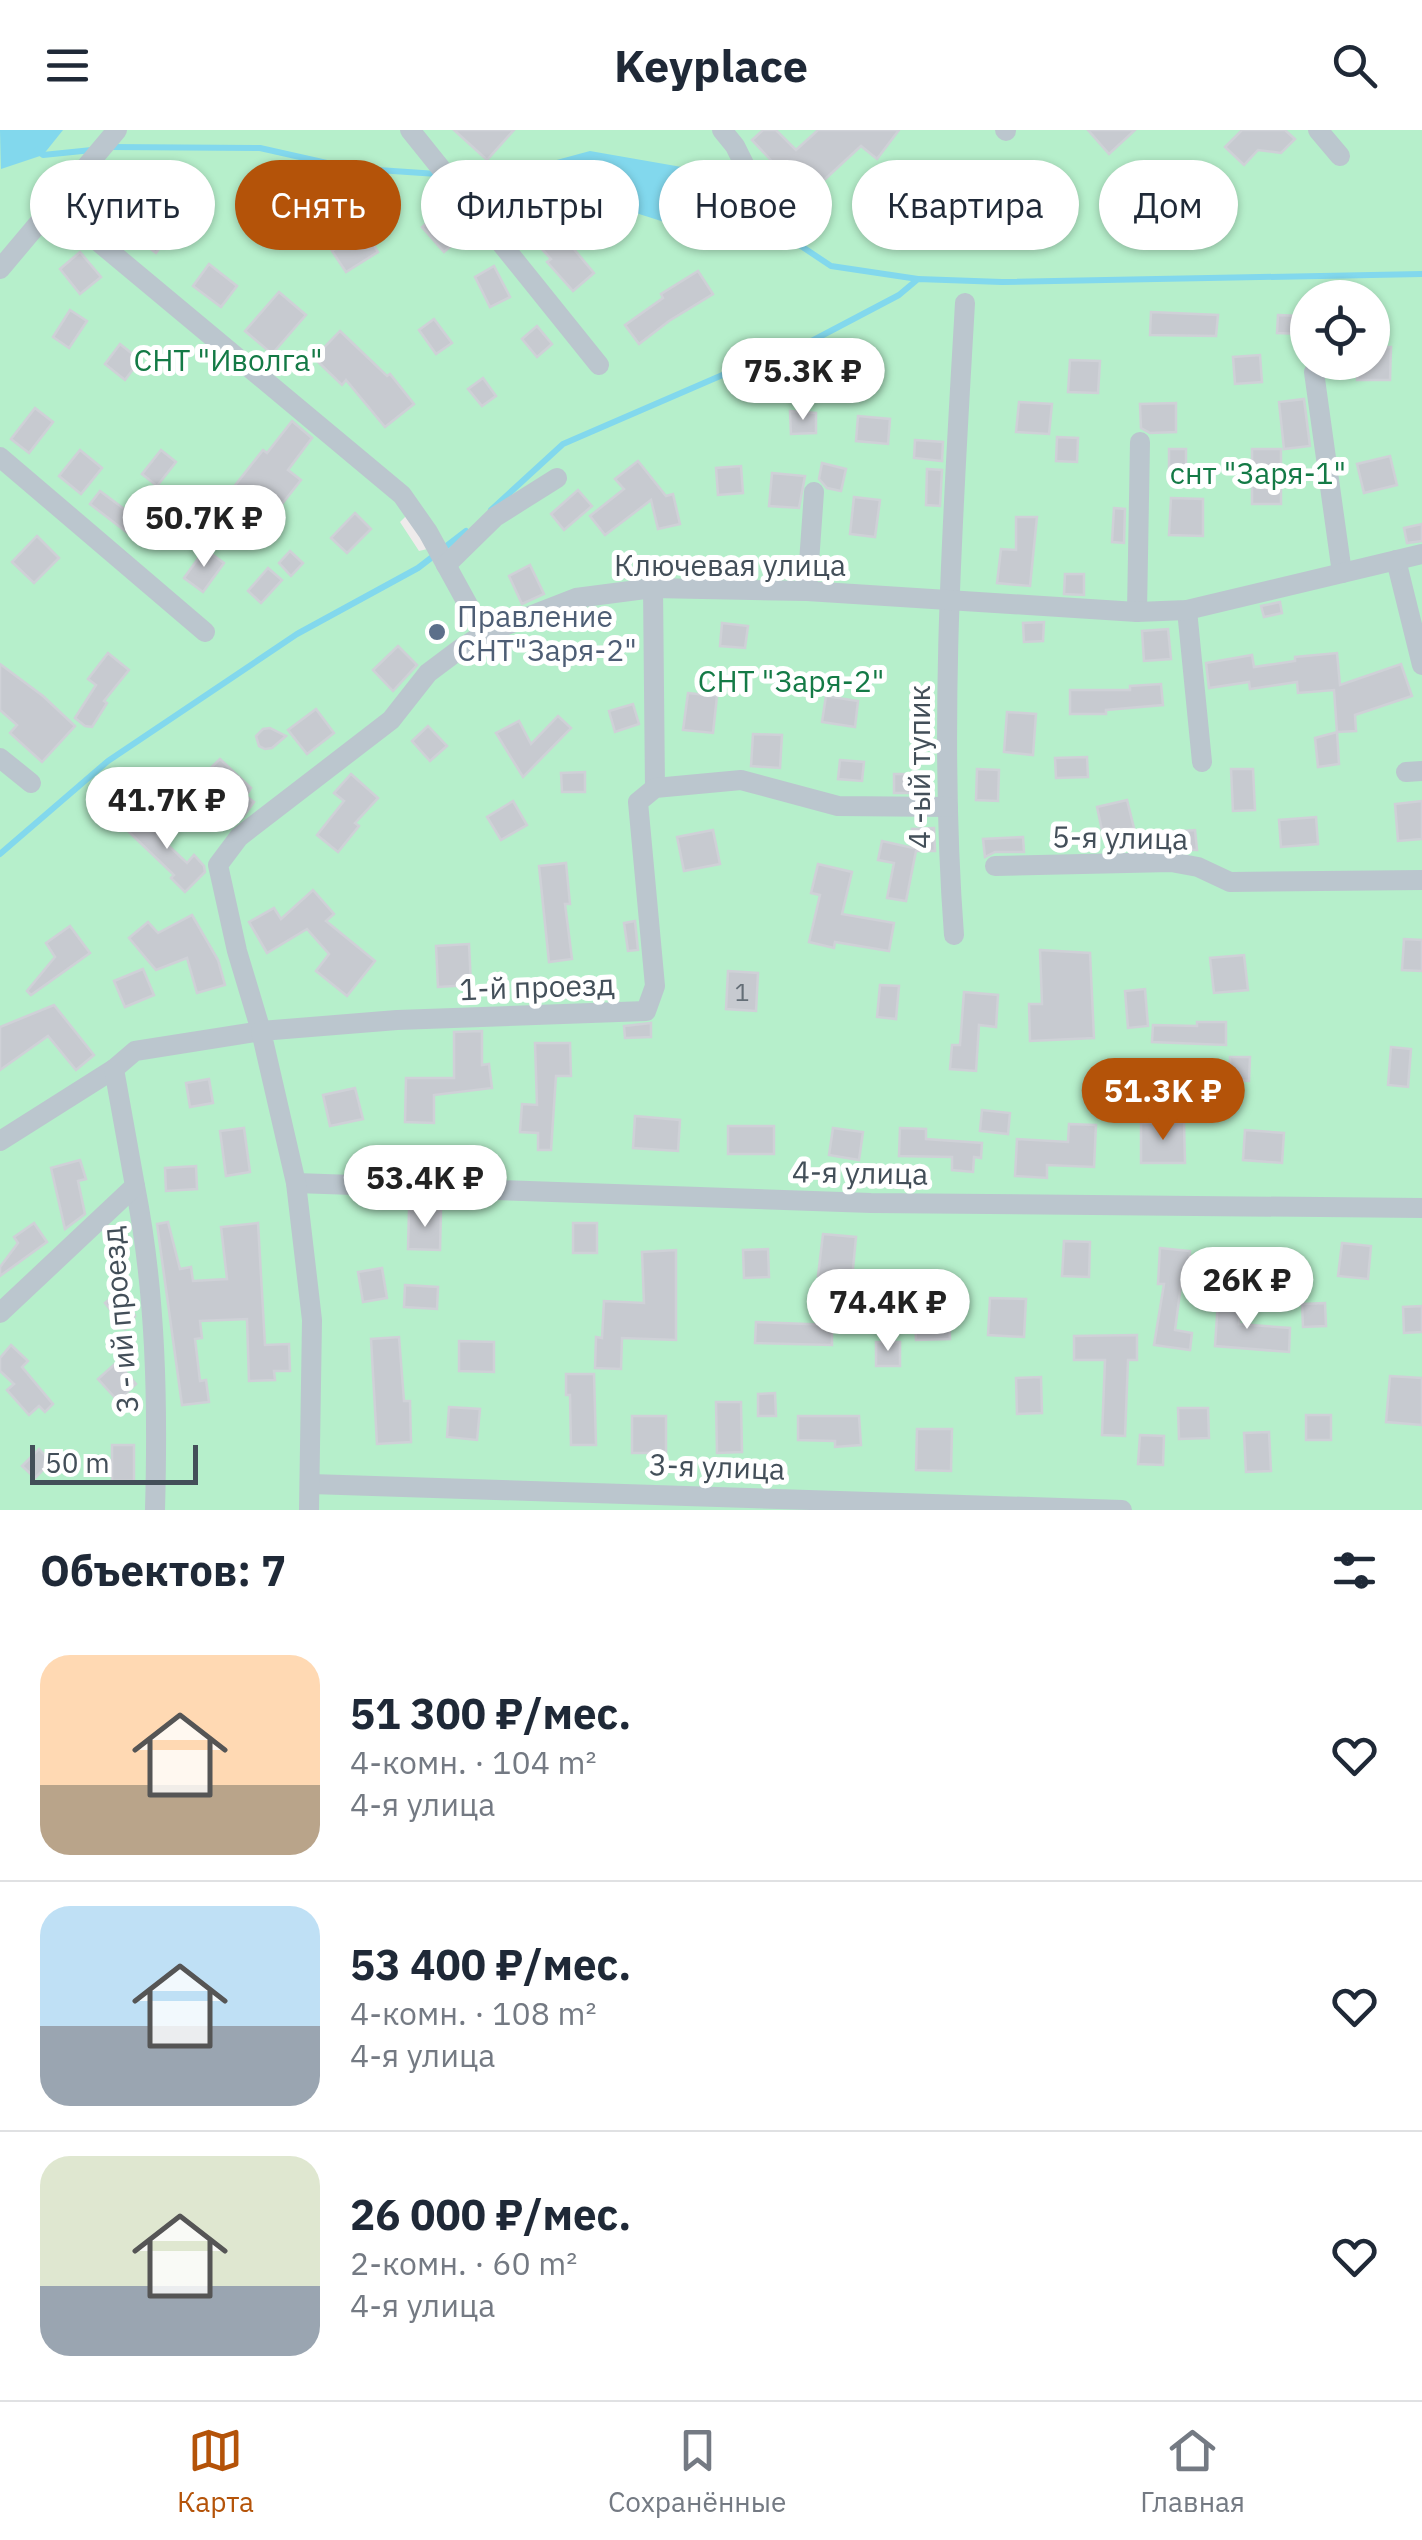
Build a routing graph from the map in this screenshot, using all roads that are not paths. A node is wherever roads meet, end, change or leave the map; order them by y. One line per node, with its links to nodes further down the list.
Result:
1 (117, 130): 6 (street)
2 (410, 130): 12 (street)
3 (722, 130): 7 (street)
4 (1318, 130): 5 (street)
5 (1340, 156)
6 (91, 160)
7 (743, 160)
8 (30, 232): 10 (street)
9 (108, 250): 19 (street)
10 (0, 269)
11 (965, 303): 24 (street, 4 -ый тупик)
12 (599, 365)
13 (1315, 380): 21 (street)
14 (1140, 442): 26 (street)
15 (0, 457): 27 (street)
16 (557, 478): 19 (street)
17 (814, 492): 23 (street)
18 (1422, 554): 20 (street, Ключевая улица)
19 (442, 557): 28 (street)
20 (1396, 560): 21 (street, Ключевая улица); 29 (street)
21 (1342, 573): 25 (street, Ключевая улица)
22 (653, 588): 23 (street, Ключевая улица); 28 (street, Ключевая улица); 33 (street)
23 (807, 591): 24 (street, Ключевая улица)
24 (948, 598): 26 (street, Ключевая улица); 34 (street, 4 -ый тупик)
25 (1187, 610): 26 (street, Ключевая улица); 31 (street)
26 (1137, 612)
27 (206, 632)
28 (484, 634): 38 (street, Ключевая улица)
29 (1422, 665)
30 (0, 758): 32 (street)
31 (1202, 762)
32 (30, 783)
33 (655, 788): 34 (street); 38 (street, 1-й проезд)
34 (948, 807): 37 (street, 4 -ый тупик)
35 (995, 866): 36 (street, 5-я улица)
36 (1422, 880)
37 (954, 935)
38 (261, 1031): 39 (street); 41 (street)
39 (114, 1069): 40 (street); 42 (street)
40 (0, 1141)
41 (296, 1184): 43 (street, 4-я улица); 45 (street)
42 (135, 1186): 44 (street); 46 (street, 3 - ий проезд)
43 (1422, 1208)
44 (0, 1313)
45 (311, 1484): 47 (street); 48 (street, 3-я улица)
46 (155, 1510)
47 (309, 1510)
48 (1122, 1510)

